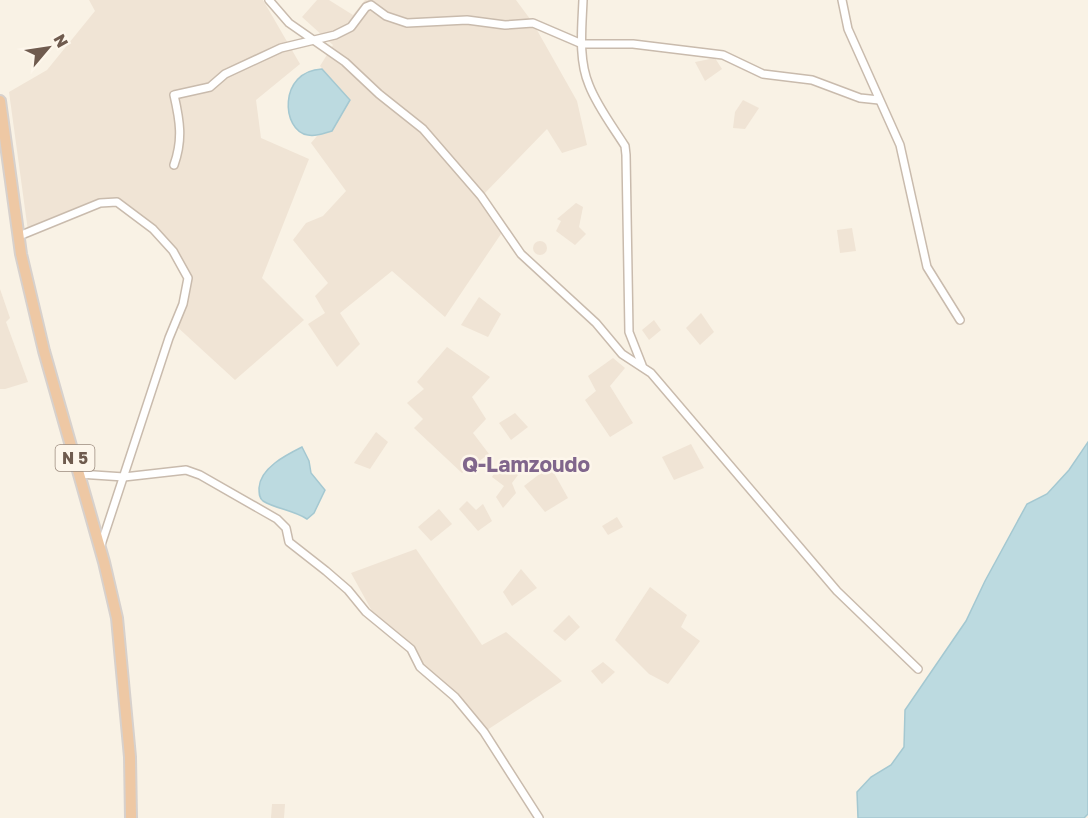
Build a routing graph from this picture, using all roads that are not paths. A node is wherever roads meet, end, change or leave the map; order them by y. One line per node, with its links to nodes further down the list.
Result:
1 (269, 0): 5 (street)
2 (582, 0): 6 (street)
3 (842, 0): 7 (street)
4 (368, 3): 5 (street); 6 (street)
5 (315, 40): 9 (street); 12 (street)
6 (582, 44): 7 (street); 12 (street)
7 (879, 100): 11 (street)
8 (0, 101): 10 (highway, N 5)
9 (174, 165)
10 (18, 236): 13 (highway, N 5); 14 (street)
11 (960, 320)
12 (642, 365): 16 (street)
13 (79, 474): 14 (street); 15 (highway, N 5)
14 (124, 477): 15 (street); 18 (street)
15 (100, 548): 17 (highway, N 5)
16 (918, 669)
17 (131, 818)
18 (539, 818)

